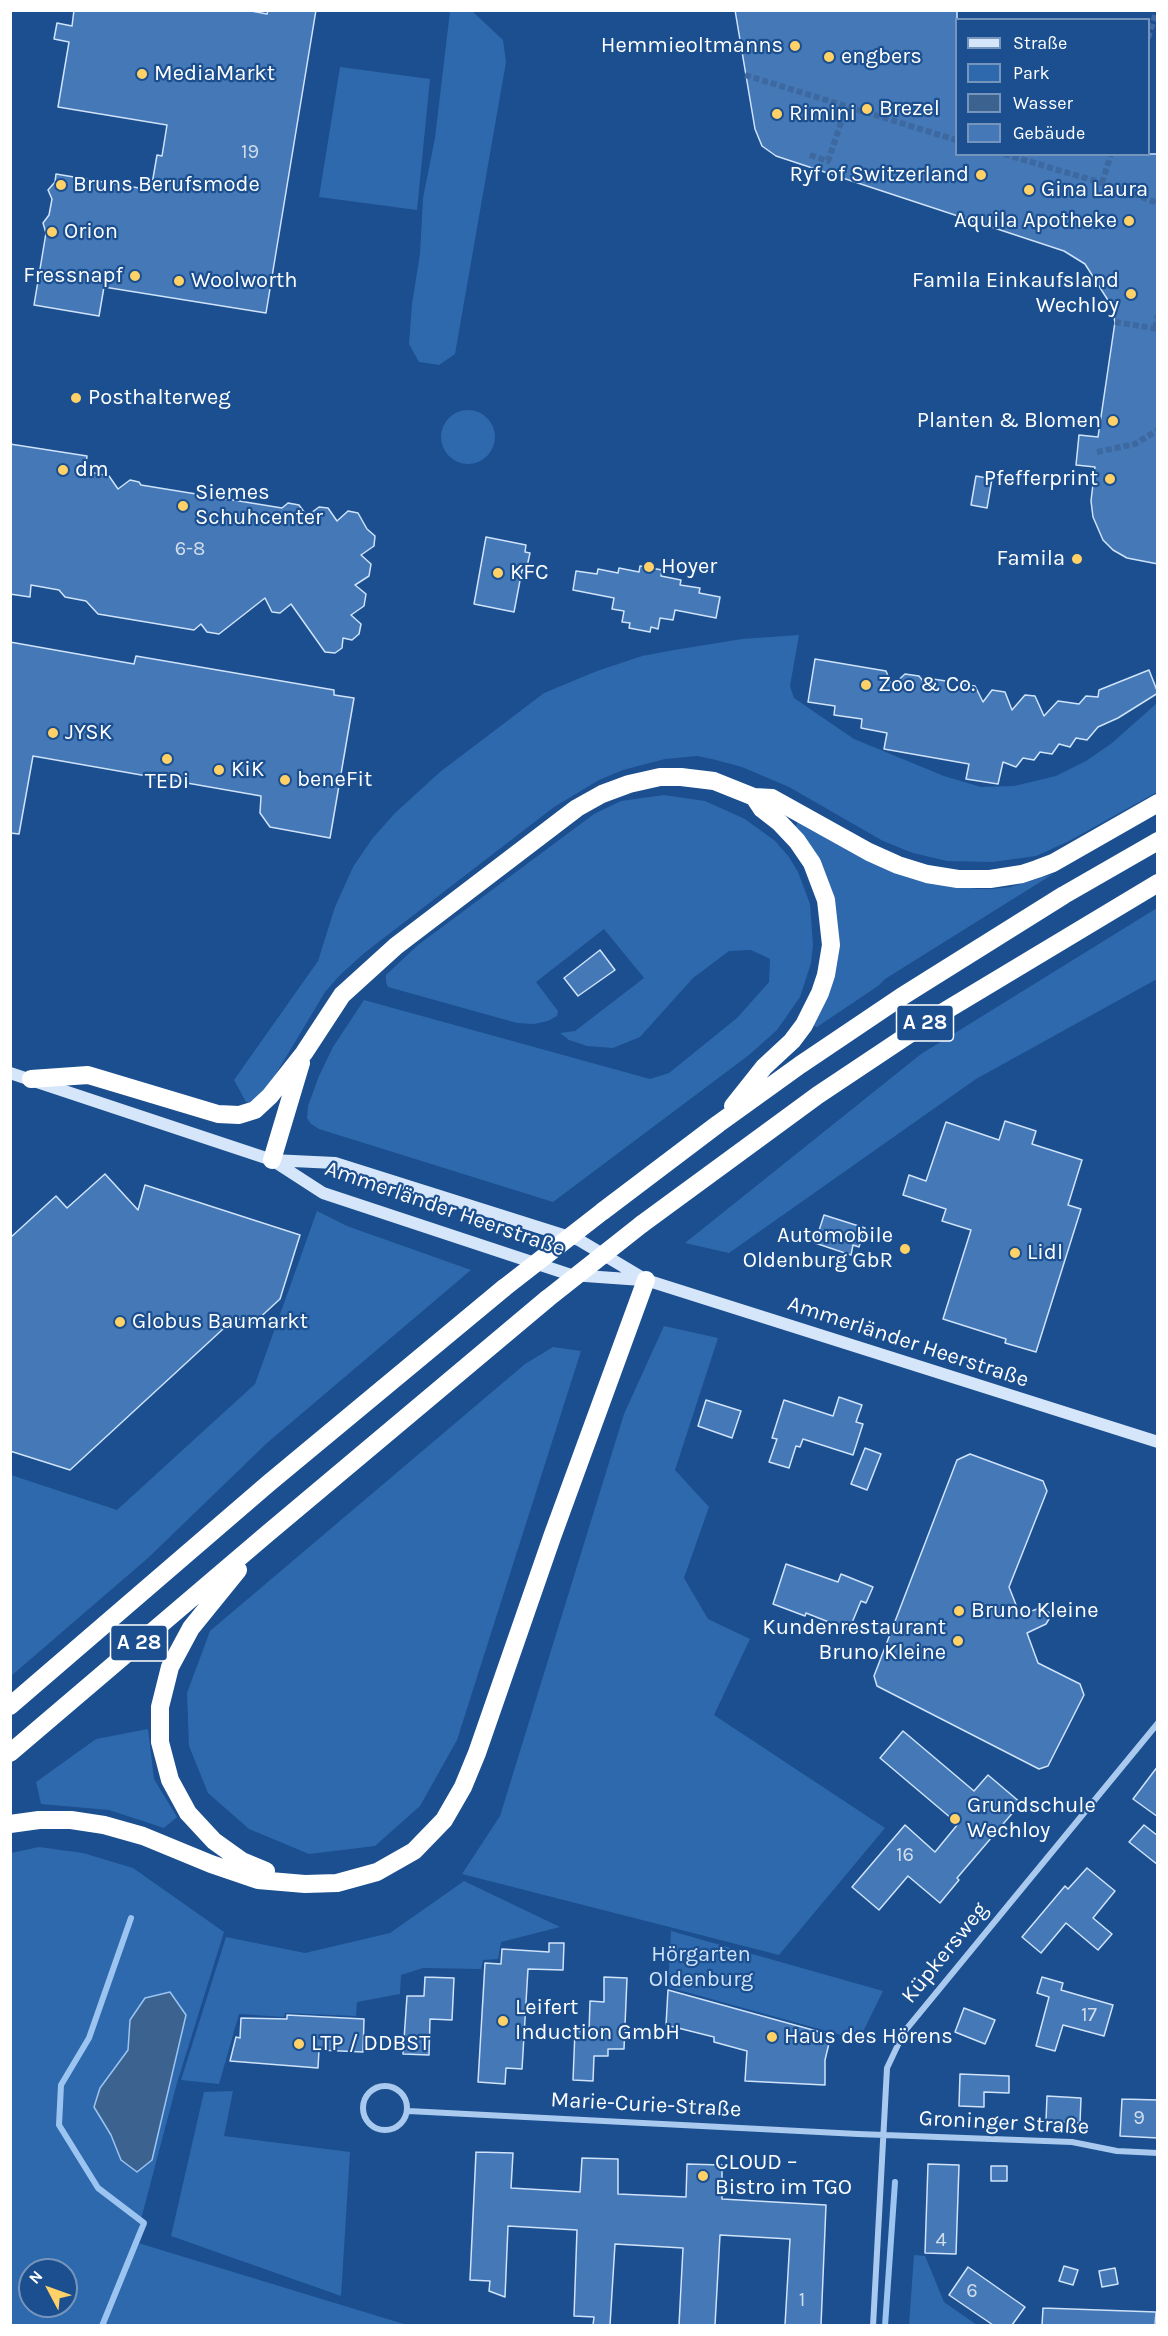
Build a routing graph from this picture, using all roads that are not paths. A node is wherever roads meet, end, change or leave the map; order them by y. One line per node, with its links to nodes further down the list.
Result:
1 (754, 797): 2 (highway); 5 (highway); 8 (highway)
2 (1158, 803)
3 (1158, 842): 8 (highway, A 28)
4 (1158, 883): 12 (highway, A 28, bridge)
5 (304, 1053): 7 (highway); 9 (highway)
6 (10, 1072): 7 (street, Ammerländer Heerstraße)
7 (31, 1079): 9 (street, Ammerländer Heerstraße)
8 (718, 1124): 13 (highway, A 28, bridge)
9 (272, 1160): 10 (street, Ammerländer Heerstraße); 10 (street, Ammerländer Heerstraße)
10 (646, 1280): 11 (street, Ammerländer Heerstraße); 17 (highway)
11 (1158, 1442)
12 (267, 1534): 15 (highway, A 28); 17 (highway)
13 (10, 1706)
14 (1158, 1723): 19 (street, Küpkersweg)
15 (10, 1753)
16 (10, 1824): 17 (highway)
17 (305, 1884)
18 (408, 2111): 18 (street); 19 (street, Marie-Curie-Straße)
19 (883, 2135): 20 (street, Groninger Straße); 21 (street, Küpkersweg)
20 (1158, 2153)
21 (873, 2325)

